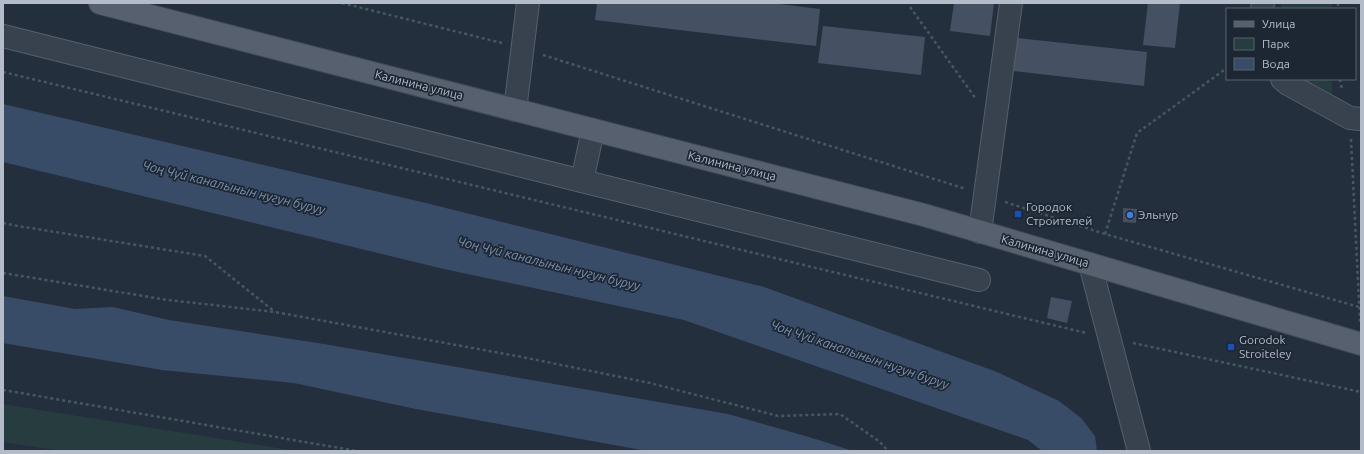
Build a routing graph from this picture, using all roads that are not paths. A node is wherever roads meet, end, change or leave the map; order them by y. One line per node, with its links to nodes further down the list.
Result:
1 (100, 3): 6 (main road, Калинина улица)
2 (528, 3): 6 (lane)
3 (1011, 3): 10 (lane)
4 (3, 36): 9 (lane)
5 (1283, 80): 7 (lane)
6 (515, 110): 8 (main road, Калинина улица)
7 (1356, 119)
8 (592, 130): 9 (lane); 10 (main road, Калинина улица)
9 (582, 181): 12 (lane)
10 (980, 232): 11 (main road, Калинина улица)
11 (1090, 264): 13 (main road, Калинина улица); 14 (lane)
12 (979, 280)
13 (1361, 344)
14 (1139, 451)

